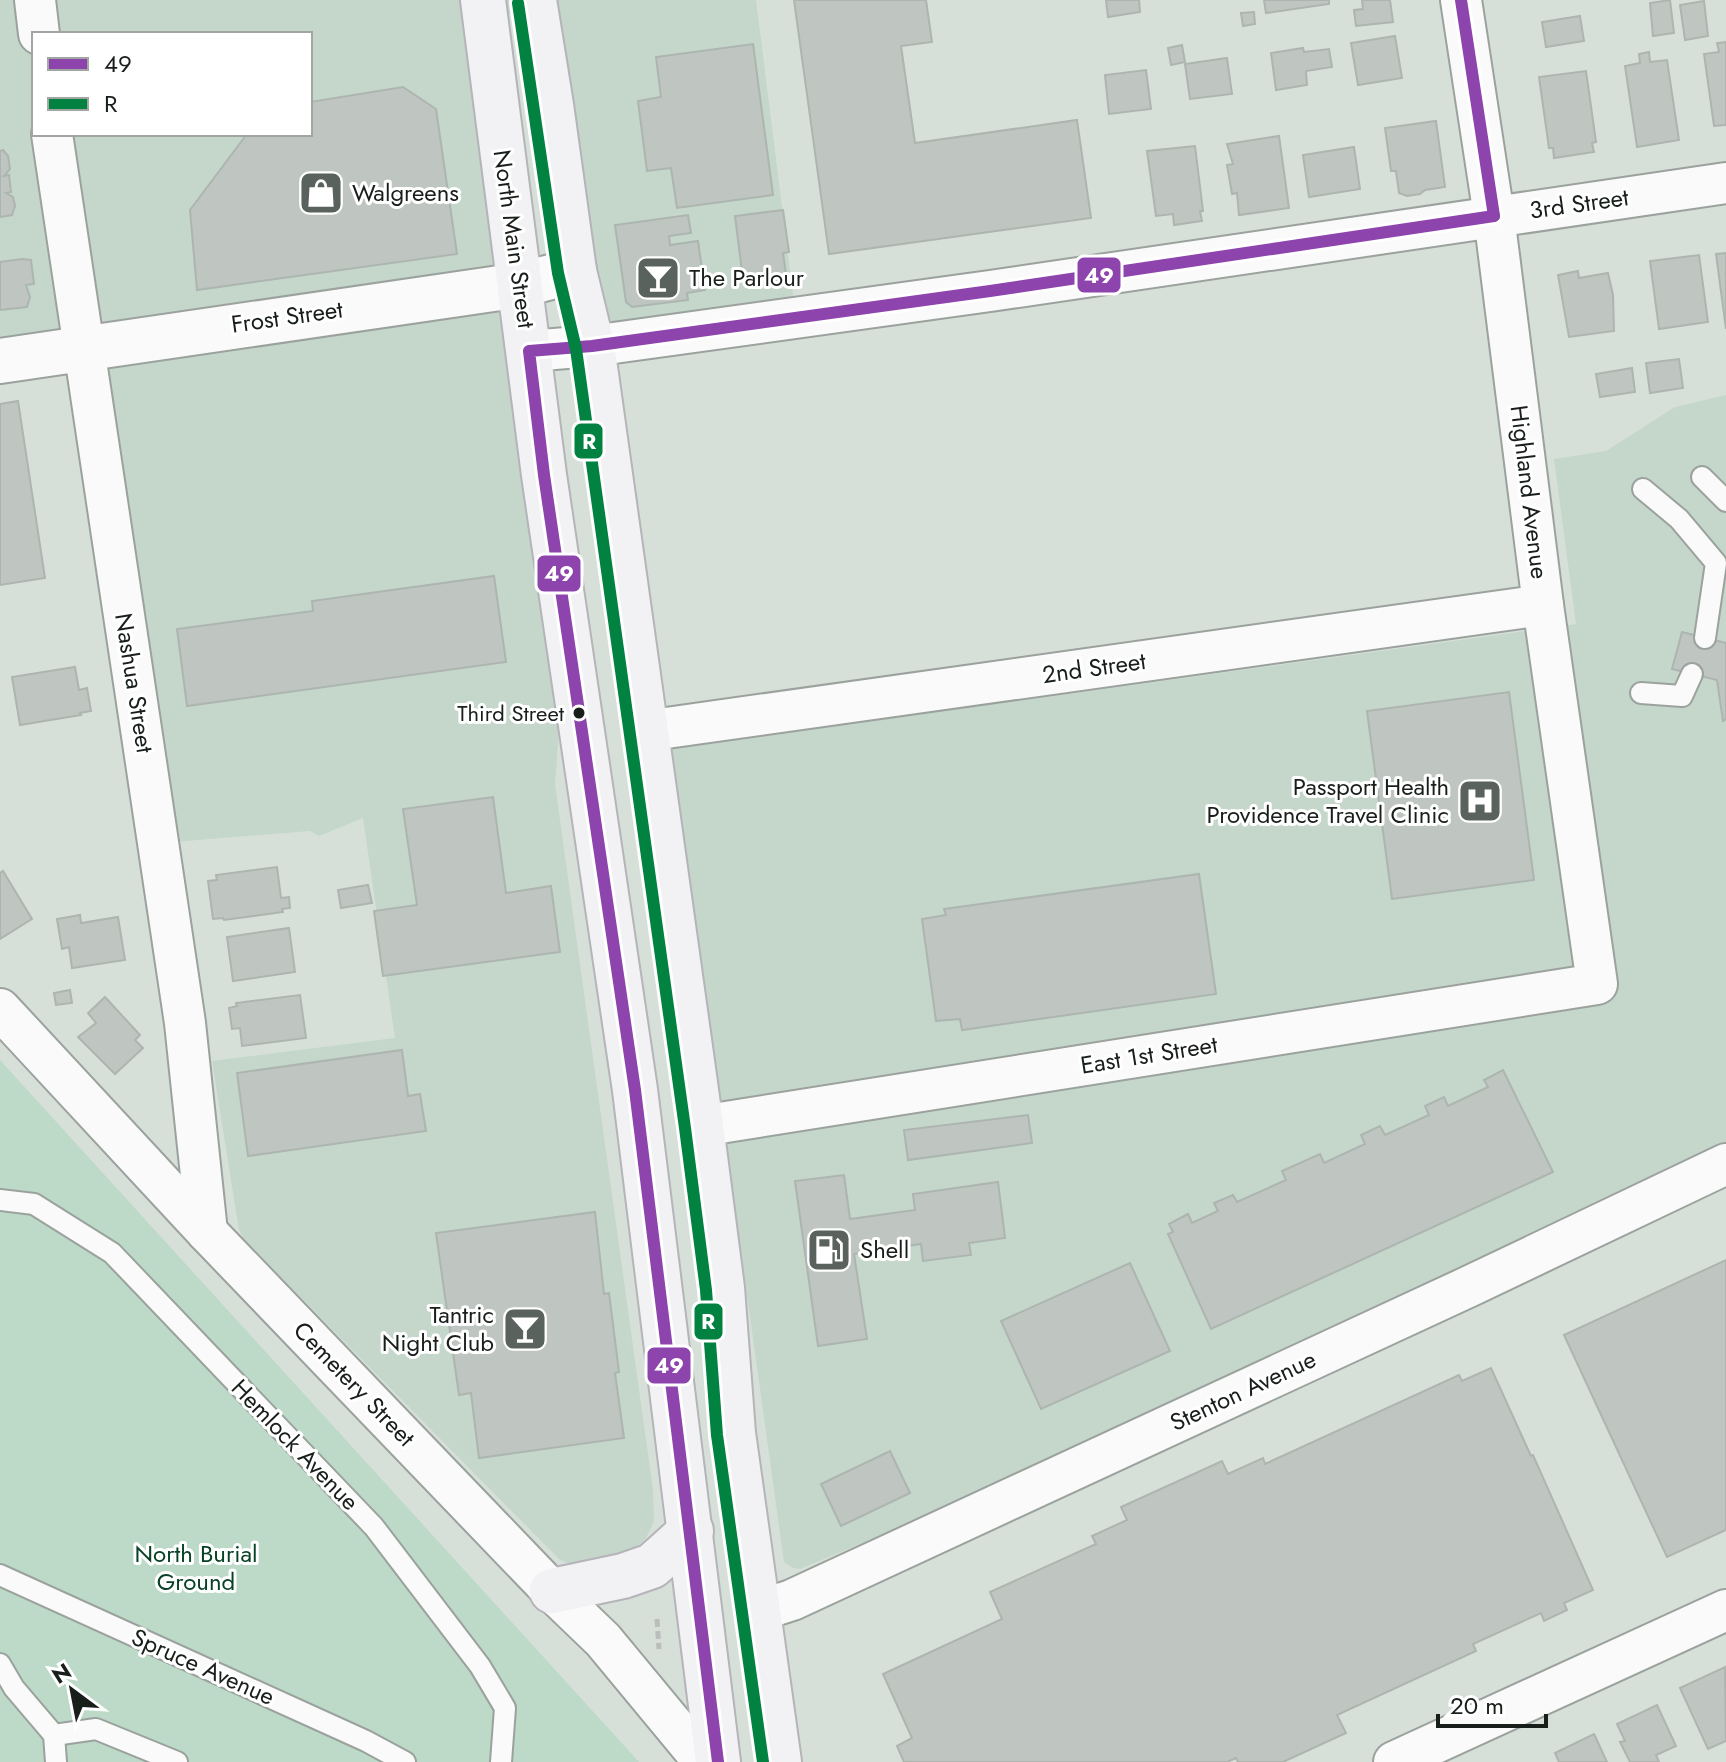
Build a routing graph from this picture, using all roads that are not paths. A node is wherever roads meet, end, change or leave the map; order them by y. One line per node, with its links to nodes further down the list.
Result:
1 (35, 0): 5 (street)
2 (483, 0): 10 (main road, North Main Street)
3 (534, 0): 9 (main road)
4 (1461, 0): 8 (street, Highland Avenue)
5 (39, 32)
6 (52, 136): 12 (street, Nashua Street)
7 (1726, 183): 8 (street, 3rd Street)
8 (1494, 216): 11 (street, 3rd Street); 19 (street, Highland Avenue)
9 (574, 271): 10 (street, Frost Street); 11 (main road)
10 (520, 285): 12 (street, Frost Street); 13 (main road, North Main Street)
11 (592, 346): 13 (street, 3rd Street); 23 (main road)
12 (84, 347): 14 (street, Frost Street); 29 (street, Nashua Street)
13 (529, 351): 31 (main road, North Main Street)
14 (0, 361)
15 (1702, 477): 17 (lane)
16 (1643, 489): 18 (lane)
17 (1726, 501)
18 (1721, 560): 20 (lane)
19 (1543, 605): 23 (street, 2nd Street); 24 (street, Highland Avenue)
20 (1705, 638)
21 (1692, 674): 22 (lane)
22 (1641, 693)
23 (645, 731): 26 (main road)
24 (1597, 984): 26 (street, East 1st Street)
25 (0, 1009): 29 (street, Cemetery Street)
26 (701, 1126): 30 (main road)
27 (1726, 1164): 36 (street, Stenton Avenue)
28 (0, 1200): 42 (lane, Hemlock Avenue)
29 (207, 1232): 34 (street, Cemetery Street)
30 (722, 1288): 31 (main road); 36 (main road)
31 (660, 1290): 32 (main road, North Main Street)
32 (691, 1531): 34 (main road); 44 (main road, North Main Street)
33 (0, 1575): 41 (lane, Spruce Avenue)
34 (552, 1591): 43 (street, Cemetery Street)
35 (1726, 1610): 46 (street)
36 (758, 1611): 45 (main road)
37 (0, 1664): 38 (lane)
38 (54, 1735): 39 (lane); 40 (lane)
39 (56, 1762)
40 (177, 1762)
41 (405, 1762)
42 (501, 1762)
43 (704, 1762)
44 (718, 1762)
45 (779, 1762)
46 (1394, 1762)

